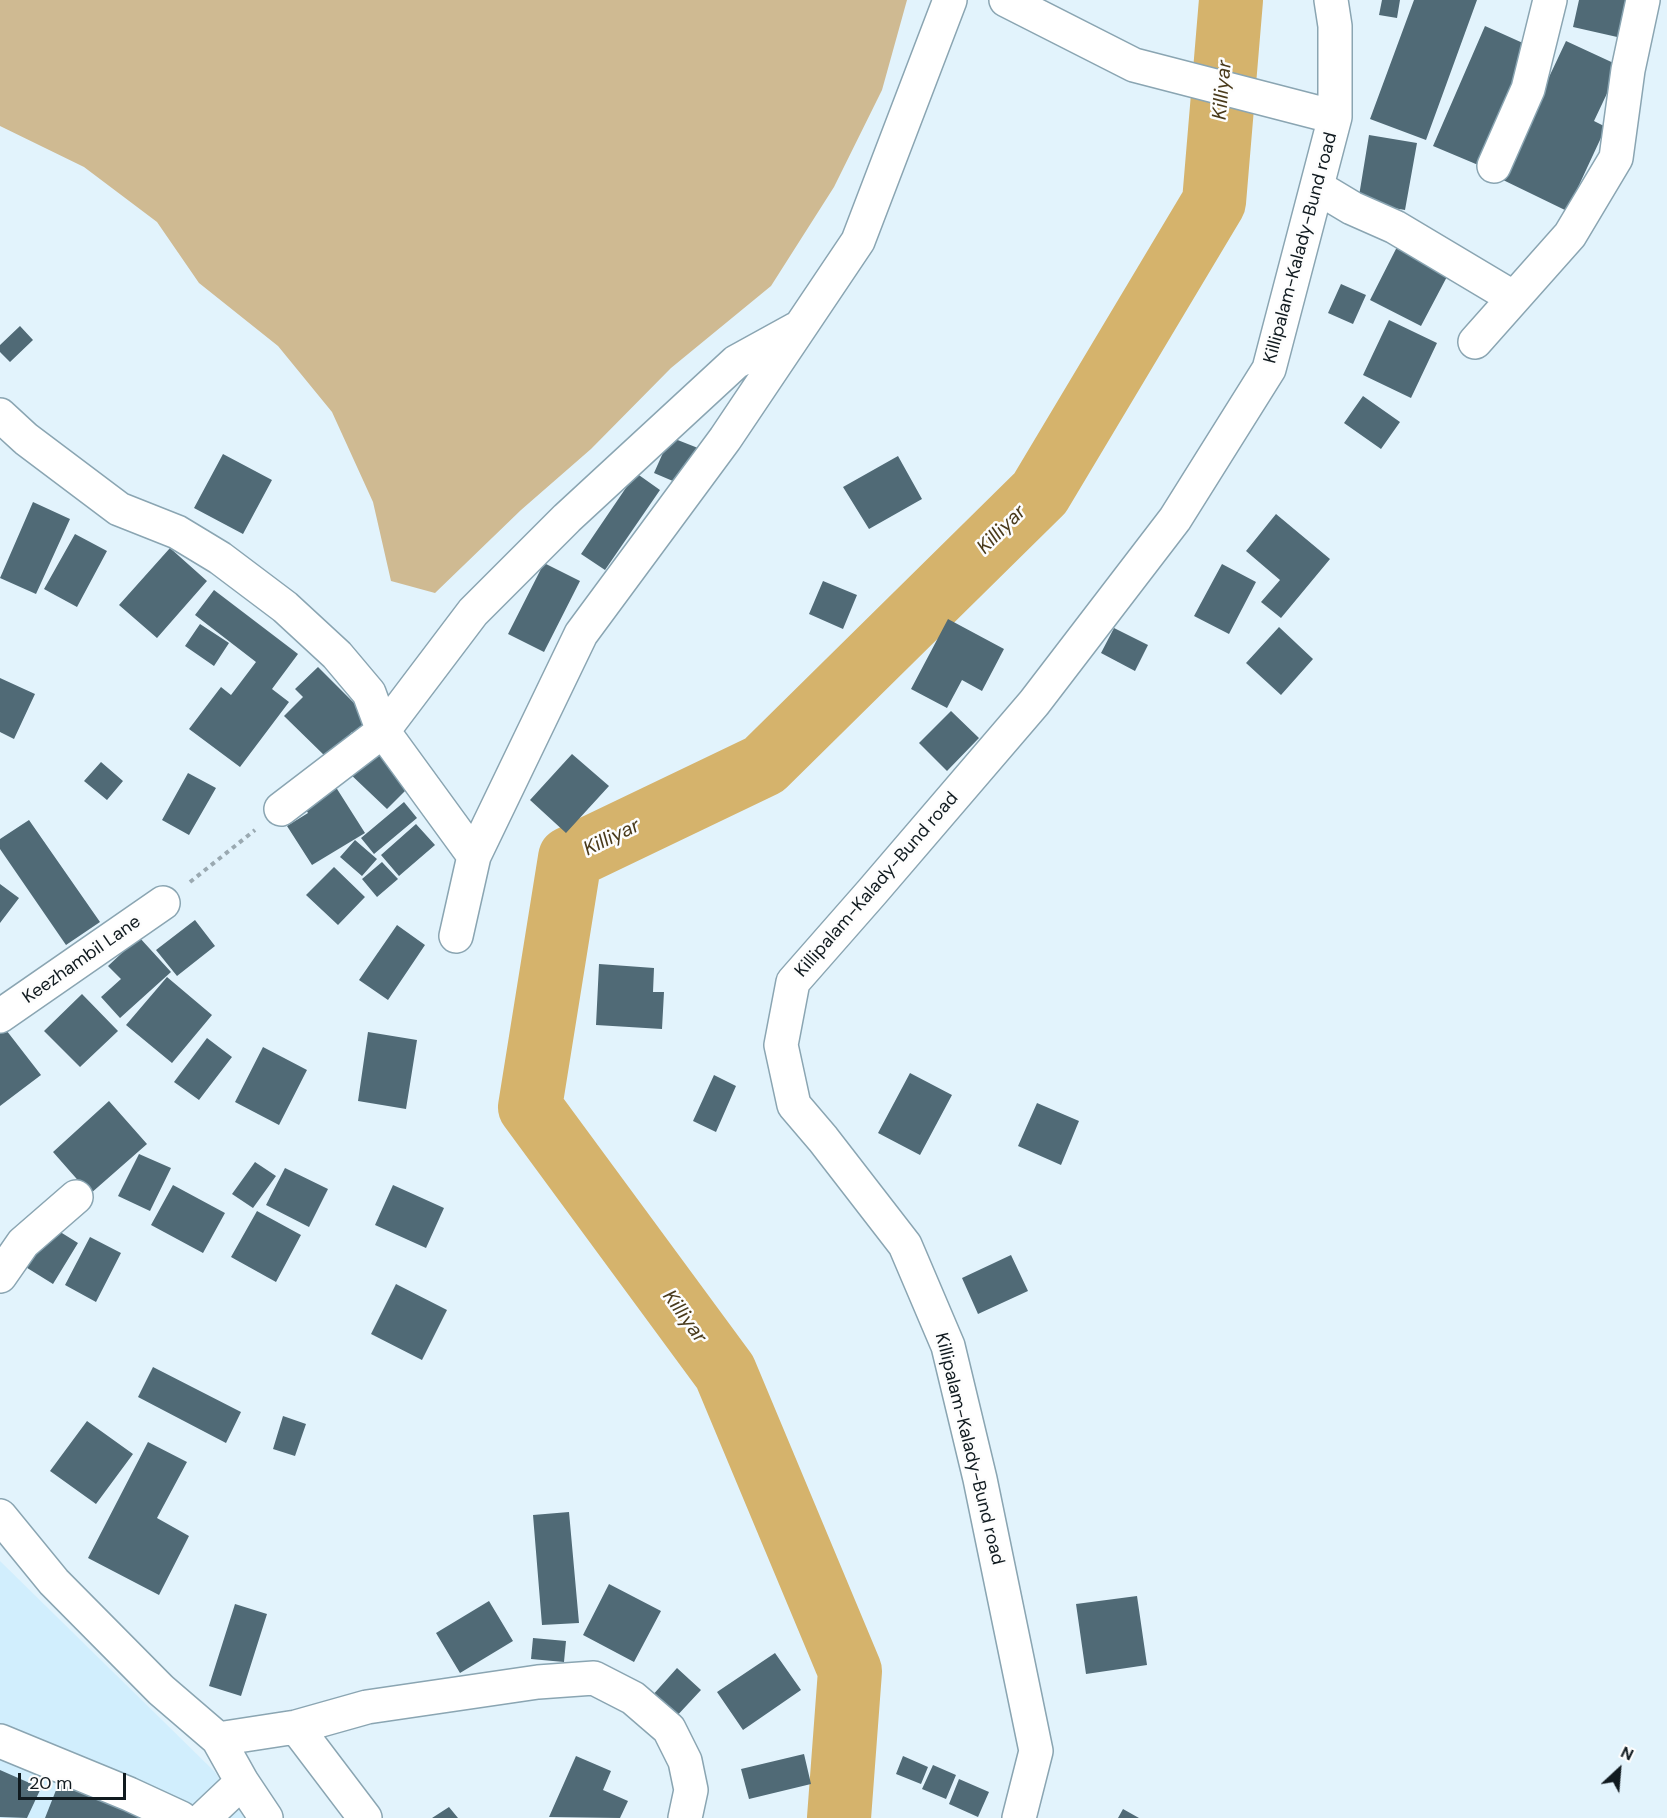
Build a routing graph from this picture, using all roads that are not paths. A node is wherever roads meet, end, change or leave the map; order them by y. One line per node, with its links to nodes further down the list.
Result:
1 (950, 0): 10 (street)
2 (1006, 0): 6 (street)
3 (1331, 0): 6 (street, Killipalam-Kalady-Bund road)
4 (1550, 0): 7 (street)
5 (1643, 0): 9 (street)
6 (1335, 117): 8 (street, Killipalam-Kalady-Bund road)
7 (1494, 166)
8 (1317, 187): 9 (street); 33 (street, Killipalam-Kalady-Bund road)
9 (1514, 298): 11 (street)
10 (800, 327): 13 (street); 15 (street)
11 (1475, 342)
12 (0, 415): 13 (street)
13 (383, 731): 14 (street); 15 (street)
14 (281, 809)
15 (474, 856): 17 (street)
16 (163, 903): 18 (street, Keezhambil Lane)
17 (456, 936)
18 (0, 1016)
19 (76, 1197): 20 (street)
20 (11, 1238): 21 (street)
21 (0, 1276)
22 (0, 1516): 24 (street)
23 (296, 1726): 24 (street); 31 (street); 32 (street)
24 (218, 1739): 26 (street)
25 (0, 1741): 27 (street)
26 (242, 1782): 28 (street); 29 (street); 30 (street)
27 (181, 1818)
28 (204, 1818)
29 (241, 1818)
30 (266, 1818)
31 (365, 1818)
32 (685, 1818)
33 (1019, 1818)

